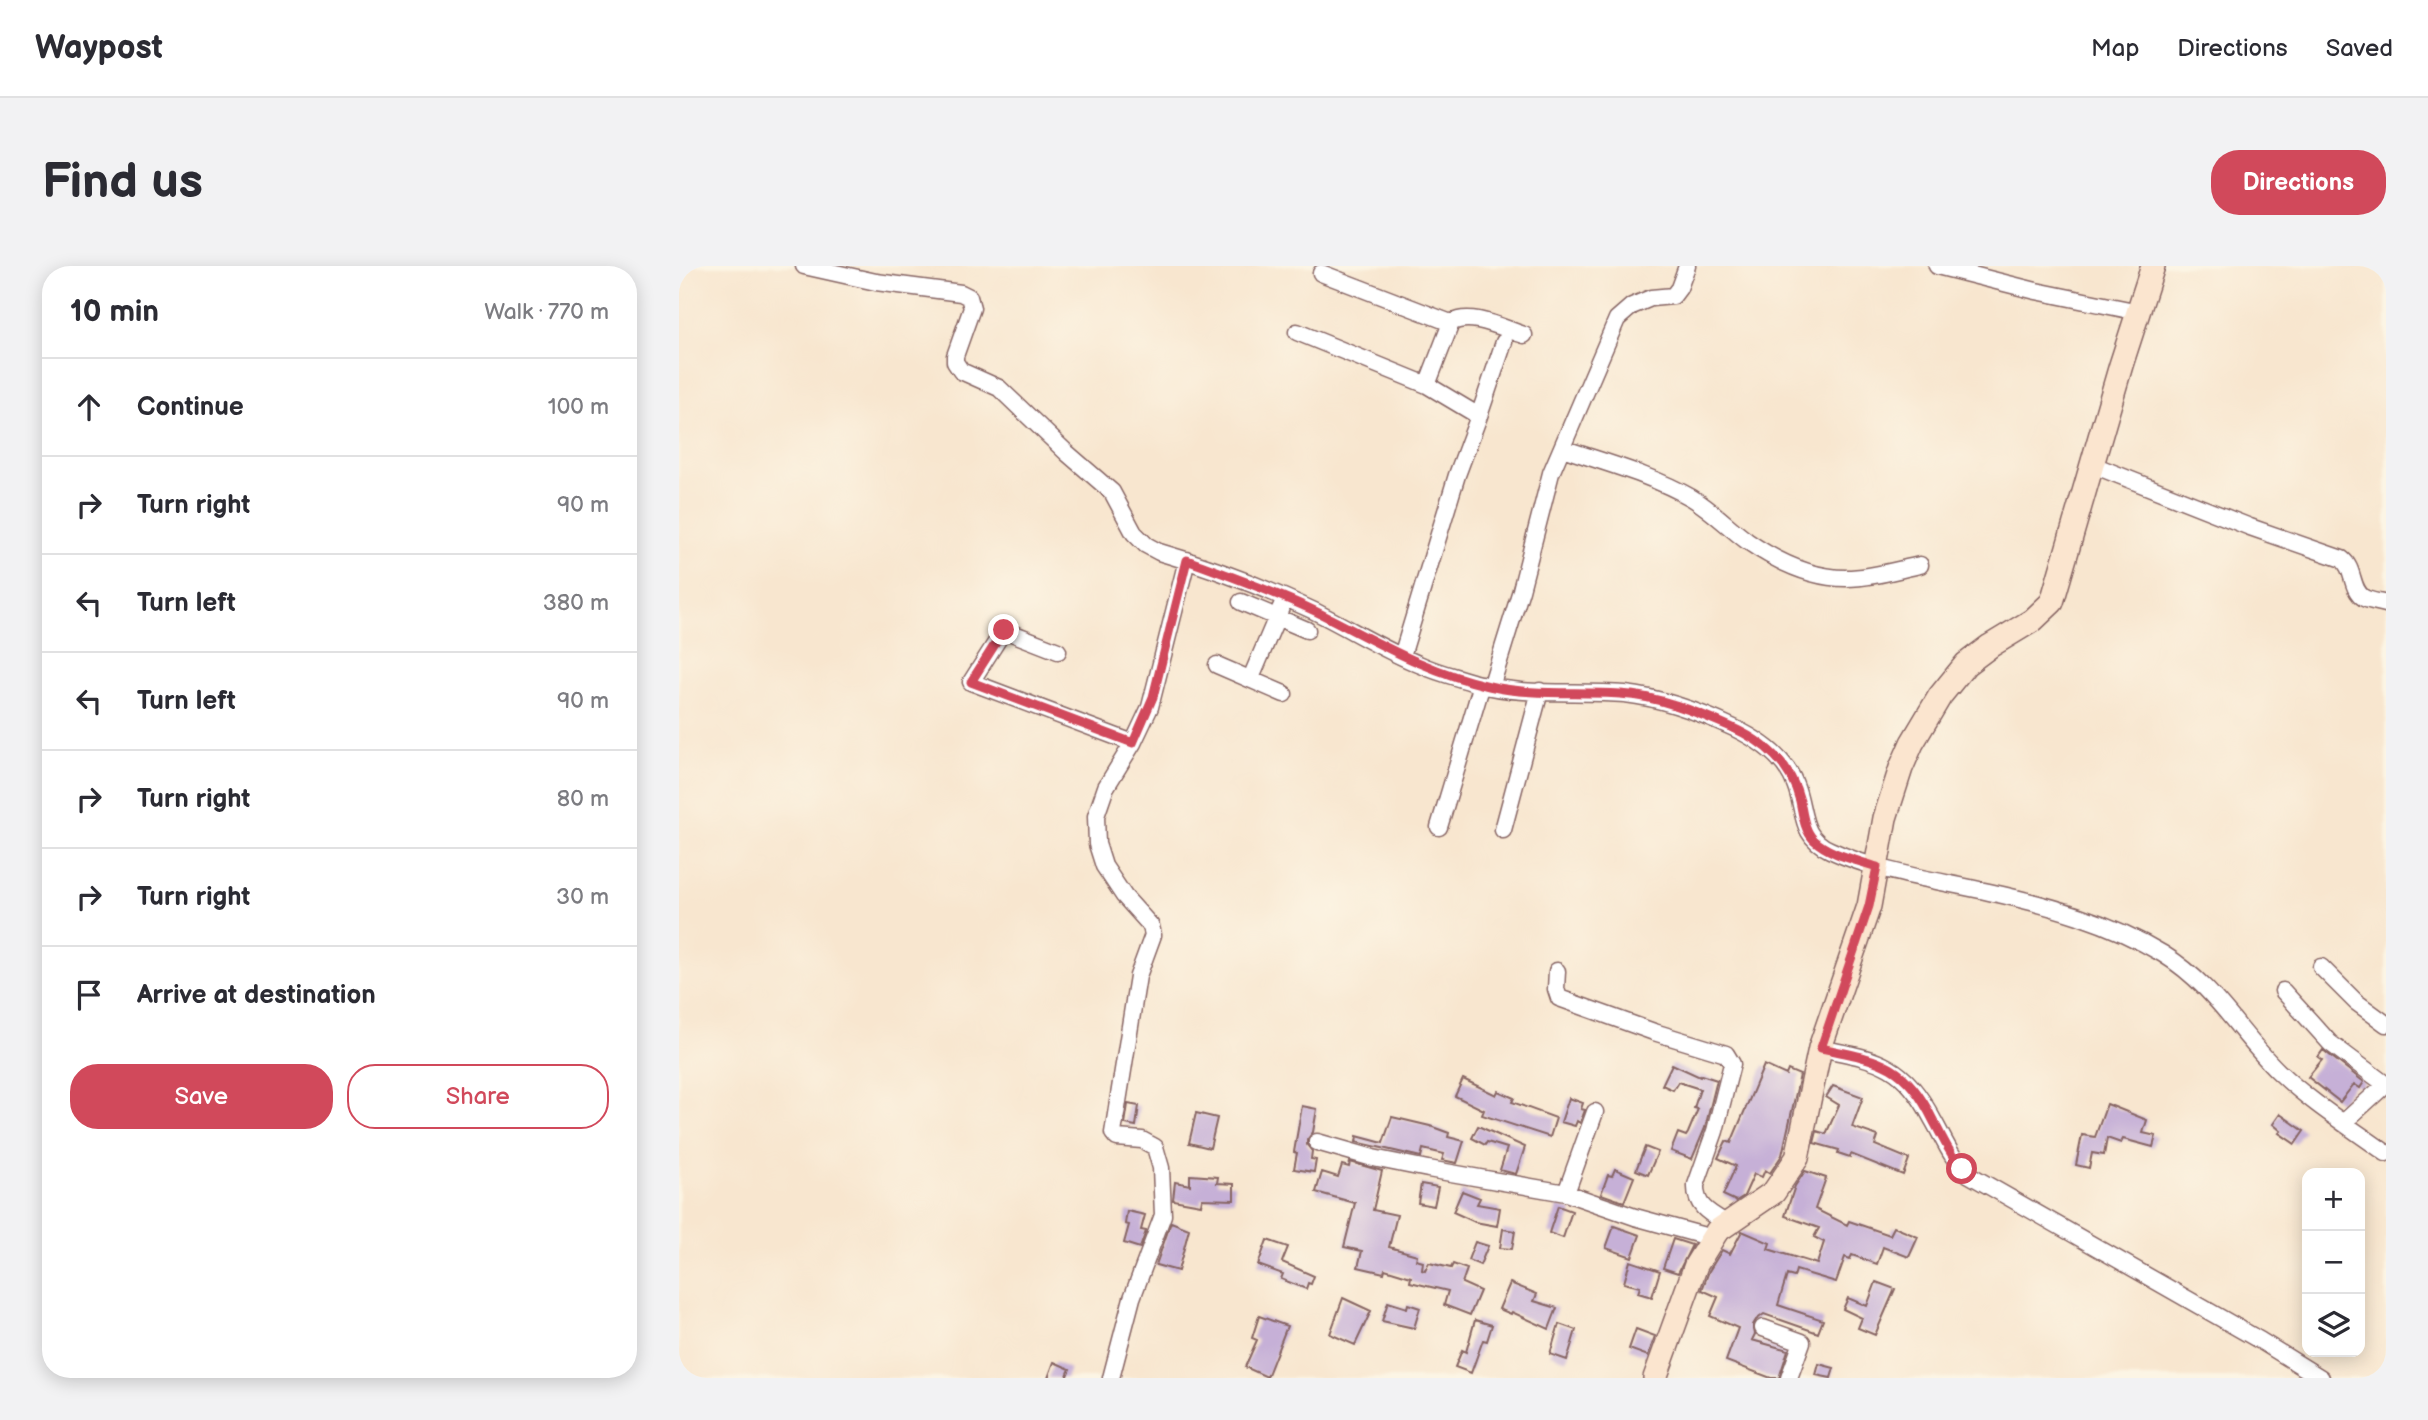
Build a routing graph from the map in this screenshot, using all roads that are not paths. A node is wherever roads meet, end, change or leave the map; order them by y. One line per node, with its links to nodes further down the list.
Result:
1 (804, 266): 15 (street)
2 (1687, 266): 13 (street)
3 (1937, 266): 6 (street)
4 (2153, 266): 6 (street)
5 (1321, 273): 7 (street)
6 (2139, 312): 14 (street)
7 (1451, 323): 9 (street); 11 (street)
8 (1297, 332): 11 (street)
9 (1524, 335)
10 (1504, 342): 12 (street)
11 (1427, 385): 12 (street)
12 (1479, 416): 23 (street)
13 (1562, 448): 16 (street); 26 (street)
14 (2093, 465): 19 (street); 32 (street)
15 (1187, 560): 17 (street); 29 (street)
16 (1920, 565)
17 (1285, 598): 20 (street); 23 (street)
18 (1241, 602): 20 (street)
19 (2386, 604)
20 (1277, 616): 21 (street); 25 (street)
21 (1307, 630)
22 (1058, 651): 29 (street)
23 (1402, 656): 26 (street)
24 (1217, 665): 25 (street)
25 (1251, 678): 28 (street)
26 (1486, 686): 27 (street); 30 (street)
27 (1540, 691): 31 (street); 32 (street)
28 (1285, 694)
29 (1133, 743): 47 (street)
30 (1439, 827)
31 (1503, 830)
32 (1877, 867): 38 (street); 41 (street)
33 (2321, 967): 36 (street)
34 (1557, 971): 45 (street)
35 (2283, 991): 39 (street)
36 (2386, 1024)
37 (2262, 1040): 41 (street)
38 (1821, 1048): 45 (street); 50 (street)
39 (2386, 1084): 41 (street)
40 (1595, 1112): 44 (street)
41 (2346, 1120): 43 (street)
42 (1317, 1142): 44 (street)
43 (2386, 1153)
44 (1566, 1193): 45 (street)
45 (1719, 1231): 48 (street)
46 (1763, 1328): 49 (street)
47 (1111, 1378)
48 (1655, 1378)
49 (1789, 1378)
50 (2321, 1378)

